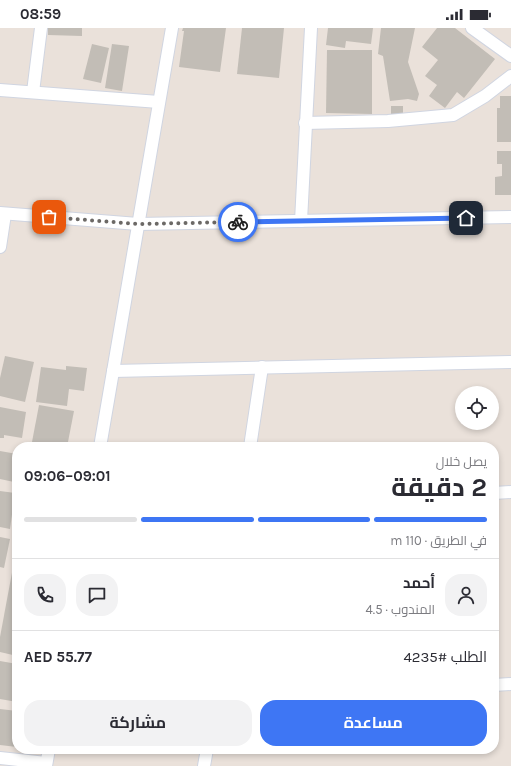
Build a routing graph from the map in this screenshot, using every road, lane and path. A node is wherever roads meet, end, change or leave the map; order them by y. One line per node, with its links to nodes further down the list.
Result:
1 (41, 28): 8 (street)
2 (172, 28): 9 (street)
3 (311, 28): 10 (street)
4 (472, 28): 5 (street)
5 (511, 56)
6 (511, 76): 10 (street)
7 (0, 90): 8 (street)
8 (33, 92): 9 (street)
9 (159, 102): 14 (street)
10 (305, 123): 13 (street)
11 (2, 213): 14 (street); 15 (street)
12 (511, 217): 13 (street)
13 (301, 221): 14 (street)
14 (138, 224): 18 (street)
15 (0, 247)
16 (511, 362): 17 (street)
17 (262, 367): 18 (street); 20 (street)
18 (113, 371): 19 (street)
19 (101, 442)
20 (251, 442)
21 (511, 492): 22 (street)
22 (499, 493)
23 (511, 684): 24 (street)
24 (499, 685)
25 (48, 754): 28 (street)
26 (206, 754): 29 (street)
27 (0, 758): 28 (street)
28 (46, 765)
29 (204, 766)

